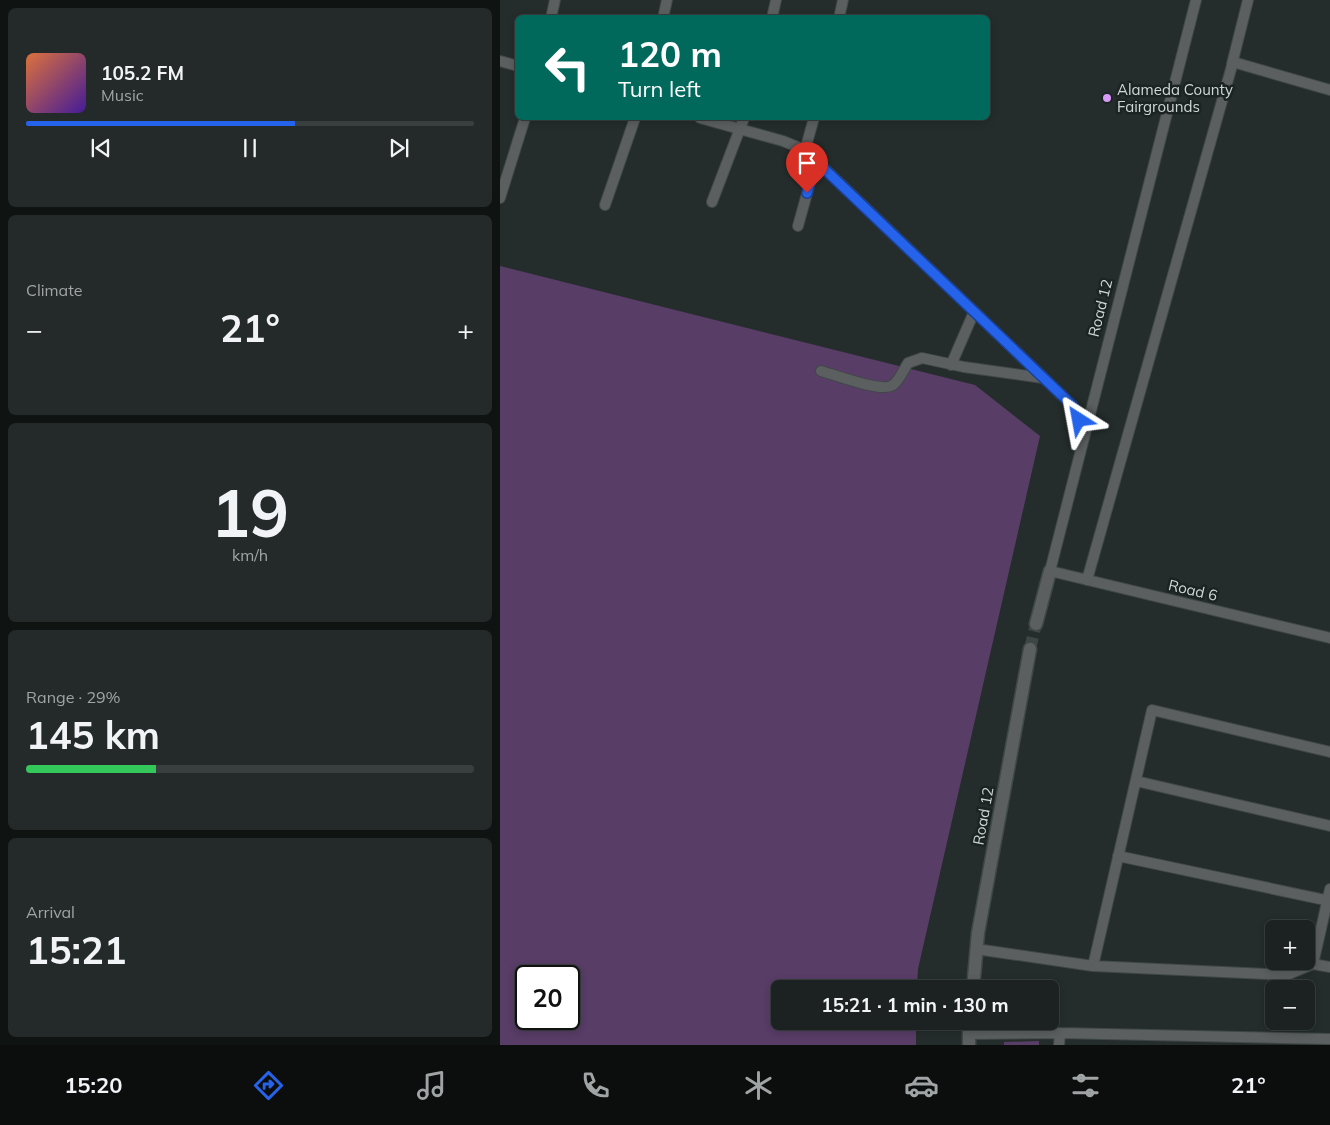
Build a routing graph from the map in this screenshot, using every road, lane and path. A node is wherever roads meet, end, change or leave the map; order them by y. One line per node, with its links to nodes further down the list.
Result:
1 (555, 0): 7 (lane)
2 (668, 0): 8 (lane)
3 (776, 0): 9 (lane)
4 (844, 0): 10 (lane)
5 (1196, 0): 31 (lane, Road 12)
6 (1248, 0): 12 (lane)
7 (552, 15)
8 (664, 15)
9 (773, 15)
10 (840, 15)
11 (500, 61): 13 (lane)
12 (1232, 64): 14 (lane); 33 (lane)
13 (515, 65)
14 (1330, 90)
15 (524, 120): 23 (lane)
16 (634, 120): 25 (lane)
17 (707, 120): 20 (lane)
18 (743, 120): 20 (lane)
19 (813, 120): 21 (lane)
20 (740, 129): 21 (lane); 24 (lane)
21 (805, 150): 22 (lane)
22 (816, 161): 26 (lane); 27 (lane)
23 (500, 198)
24 (712, 202)
25 (605, 205)
26 (798, 226)
27 (974, 312): 28 (lane); 30 (lane)
28 (951, 364): 29 (lane); 30 (lane)
29 (821, 371)
30 (1043, 378): 31 (lane)
31 (1085, 433): 32 (lane, Road 12)
32 (1050, 571): 33 (lane, Road 6); 34 (street, Road 12)
33 (1087, 580): 35 (lane, Road 6)
34 (1036, 624)
35 (1330, 638)
36 (1030, 649): 43 (street, Road 12)
37 (1330, 752): 38 (lane)
38 (1136, 781): 39 (lane); 40 (lane)
39 (1330, 826)
40 (1118, 856): 42 (lane); 46 (lane)
41 (1330, 889): 42 (lane)
42 (1329, 901): 44 (lane)
43 (976, 949): 46 (lane); 49 (street, Road 12)
44 (1315, 956)
45 (1315, 964): 47 (lane)
46 (1093, 966): 48 (lane)
47 (1330, 967)
48 (1299, 970)
49 (973, 980)
50 (969, 1033): 51 (lane)
51 (1060, 1033): 52 (lane); 53 (lane)
52 (1330, 1039)
53 (1059, 1045)

